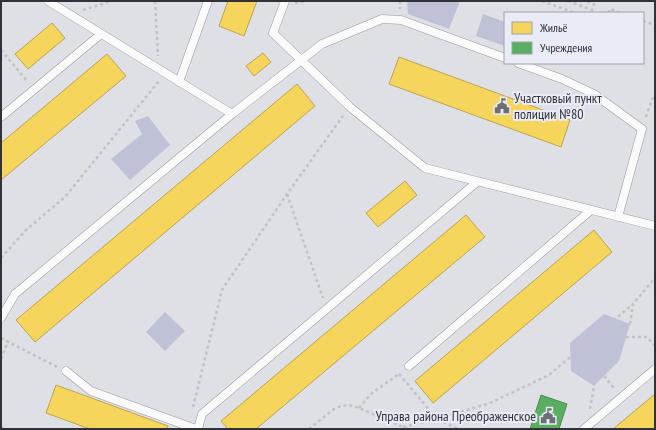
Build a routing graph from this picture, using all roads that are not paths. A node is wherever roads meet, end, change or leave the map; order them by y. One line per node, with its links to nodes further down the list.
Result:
1 (48, 1): 4 (lane)
2 (208, 1): 8 (lane)
3 (285, 1): 6 (lane)
4 (101, 34): 8 (lane); 10 (lane)
5 (504, 58): 6 (lane)
6 (300, 60): 9 (lane); 11 (lane)
7 (521, 64): 13 (lane)
8 (179, 82): 9 (lane)
9 (232, 114): 15 (lane)
10 (1, 117)
11 (477, 182): 12 (lane); 19 (lane)
12 (591, 210): 13 (lane); 16 (lane)
13 (618, 217): 14 (lane)
14 (655, 226)
15 (1, 318)
16 (408, 366)
17 (655, 369): 20 (lane)
18 (66, 371): 19 (lane)
19 (194, 428)
20 (585, 428)

